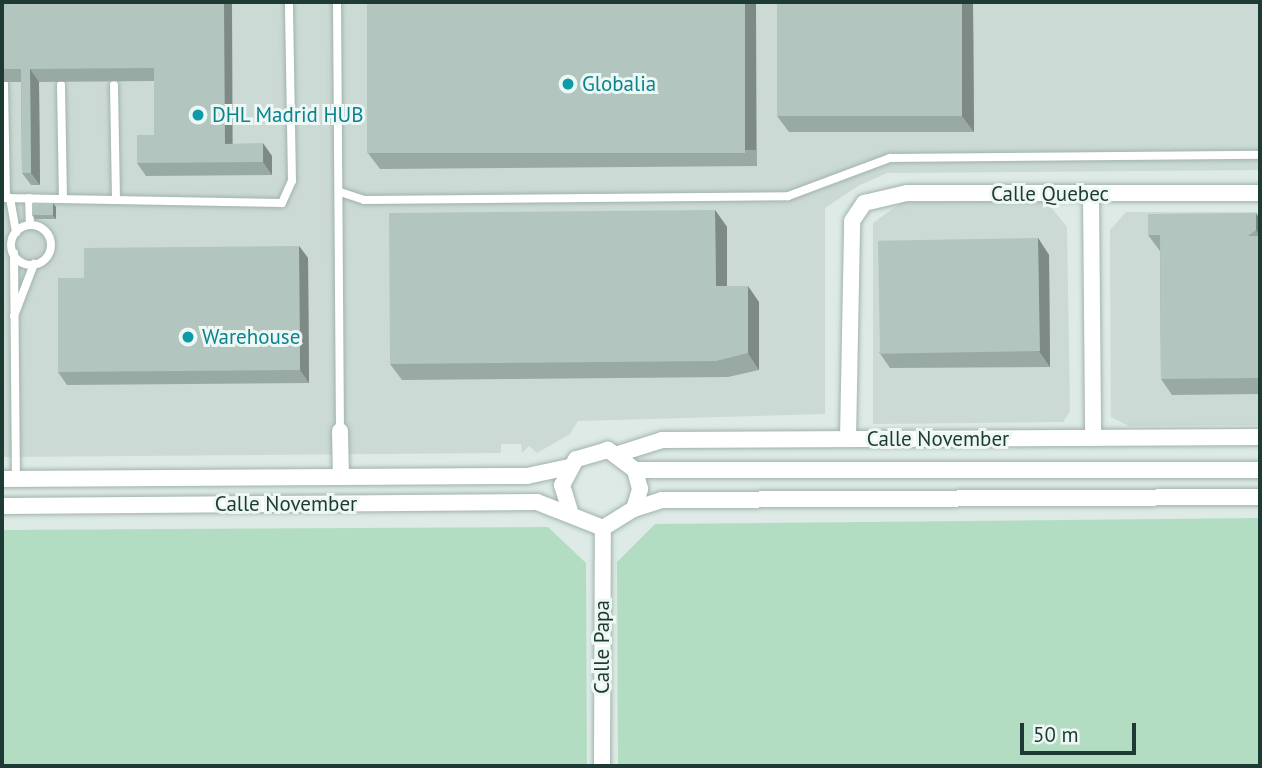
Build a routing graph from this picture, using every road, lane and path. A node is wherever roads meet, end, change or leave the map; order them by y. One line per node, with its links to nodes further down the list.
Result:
1 (289, 2): 10 (lane)
2 (337, 2): 7 (lane)
3 (4, 84): 11 (lane)
4 (61, 85): 13 (lane)
5 (114, 85): 10 (lane)
6 (1260, 155): 7 (lane)
7 (340, 192): 19 (lane)
8 (1260, 193): 9 (street, Calle Quebec)
9 (1091, 194): 21 (street); 22 (street, Calle Quebec)
10 (116, 197): 13 (lane)
11 (6, 198): 12 (lane); 15 (lane)
12 (29, 198): 13 (lane); 14 (lane)
13 (63, 198)
14 (30, 225): 15 (lane); 17 (lane)
15 (16, 232): 16 (lane)
16 (13, 253): 17 (lane); 18 (lane)
17 (34, 264): 18 (lane)
18 (14, 316): 28 (lane)
19 (340, 431): 27 (street, Calle November)
20 (1260, 437): 21 (street, Calle November)
21 (1093, 438): 22 (street, Calle November)
22 (848, 439): 23 (street, Calle November)
23 (618, 454): 24 (street); 25 (street)
24 (569, 467): 27 (street, Calle November); 32 (street)
25 (635, 470): 26 (street, Calle November); 31 (street)
26 (1260, 470)
27 (341, 477): 28 (street, Calle November)
28 (9, 479)
29 (1260, 497): 31 (street)
30 (2, 506): 32 (street, Calle November)
31 (635, 509): 33 (street)
32 (570, 512): 33 (street)
33 (603, 528): 34 (street, Calle Papa)
34 (602, 766)

